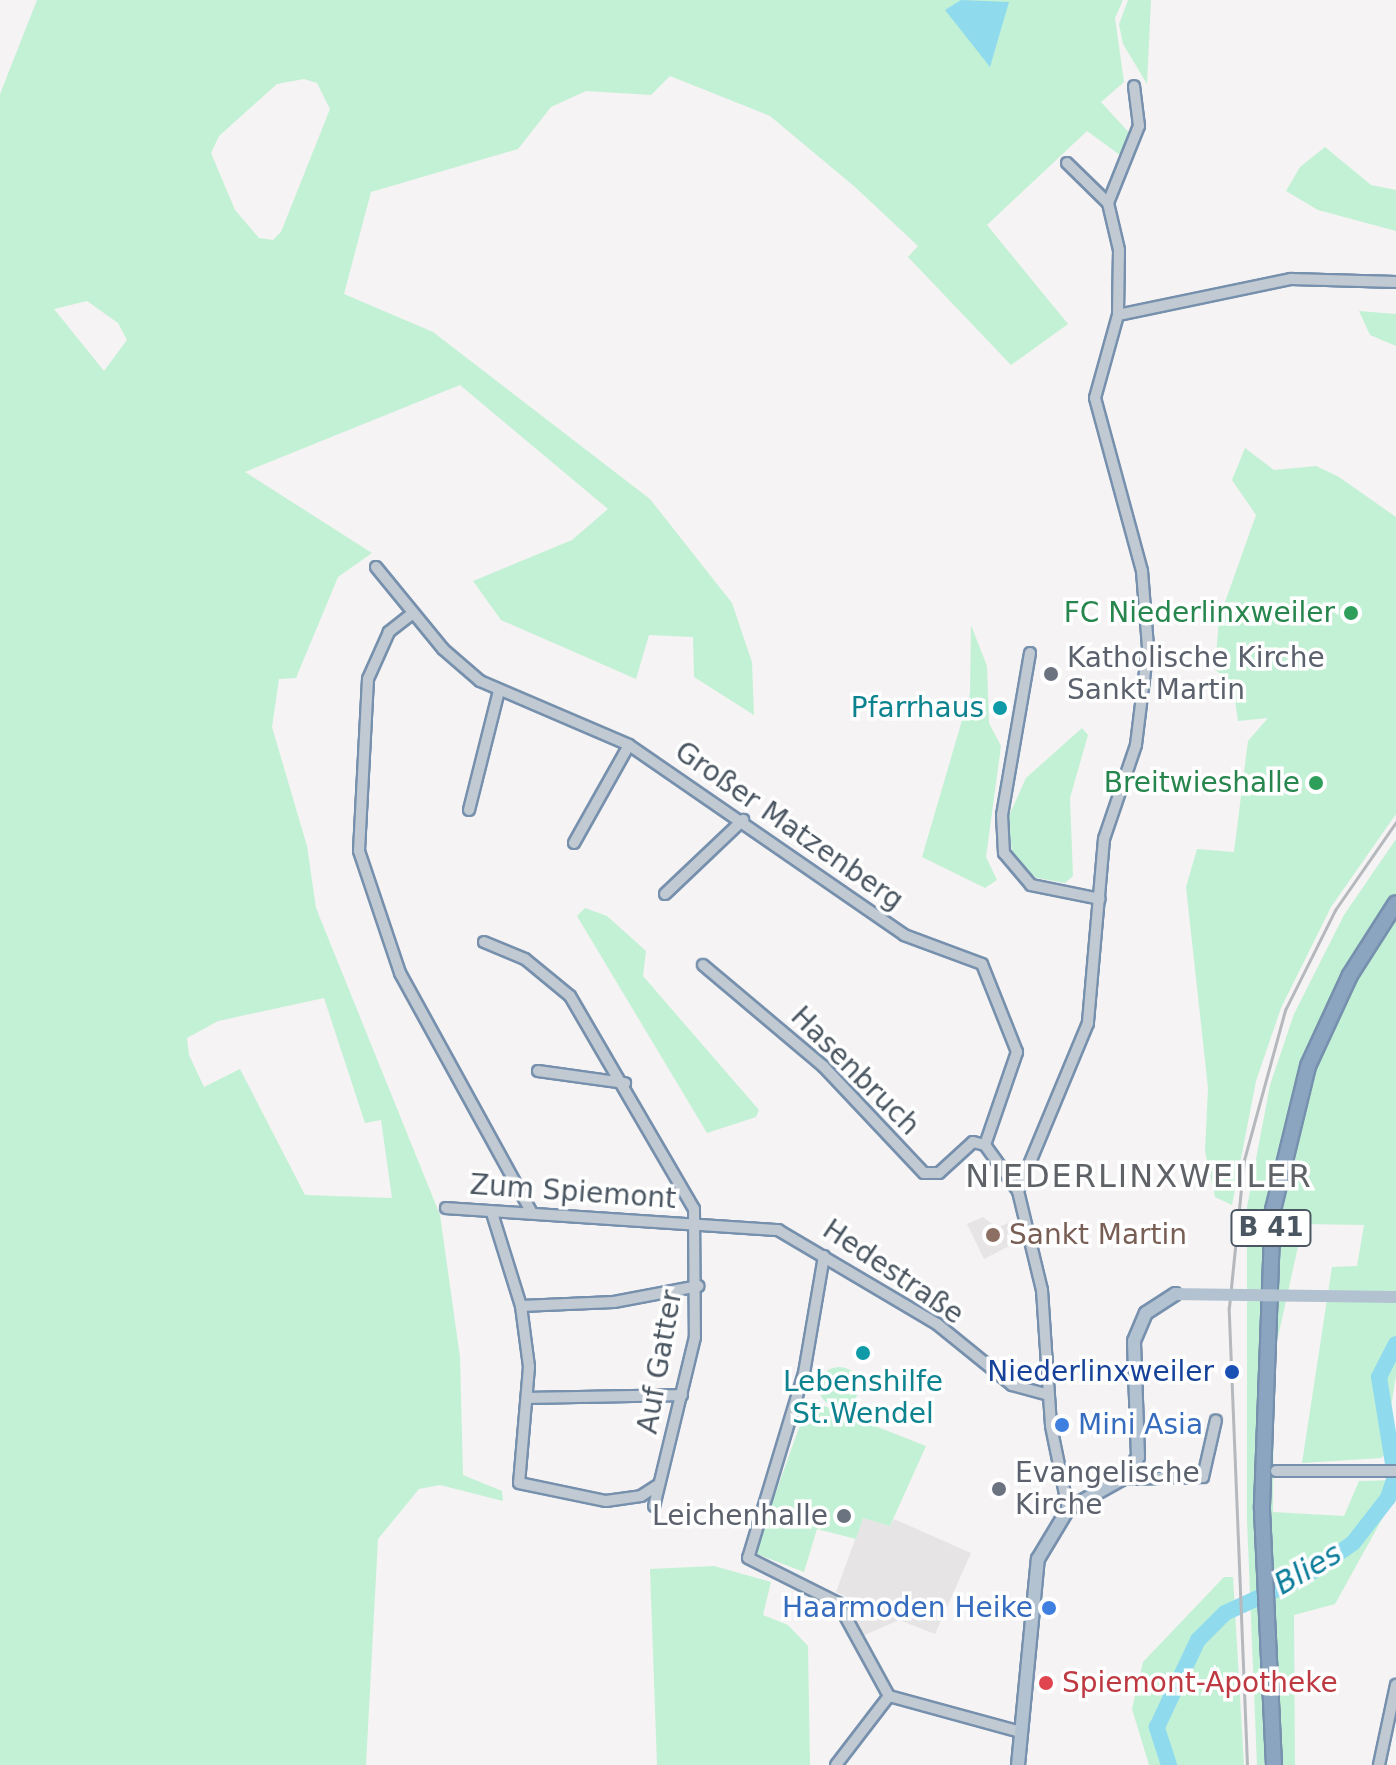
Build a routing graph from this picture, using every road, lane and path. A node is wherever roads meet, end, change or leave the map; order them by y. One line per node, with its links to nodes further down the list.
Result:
1 (1134, 86): 3 (street)
2 (1067, 163): 3 (street)
3 (1108, 203): 5 (street)
4 (1396, 282): 5 (street)
5 (1118, 315): 15 (street)
6 (376, 567): 7 (street, Großer Matzenberg)
7 (413, 613): 9 (street, Großer Matzenberg); 25 (street)
8 (1030, 653): 15 (street)
9 (499, 691): 10 (street, Großer Matzenberg); 11 (street)
10 (629, 745): 12 (street, Großer Matzenberg); 13 (street)
11 (469, 810)
12 (743, 820): 14 (street); 21 (street, Großer Matzenberg)
13 (574, 843)
14 (665, 894)
15 (1100, 899): 22 (street)
16 (1396, 903): 46 (highway, B 41)
17 (484, 942): 20 (street, Auf Gatter)
18 (703, 965): 21 (street, Hasenbruch)
19 (538, 1071): 20 (street)
20 (625, 1083): 26 (street, Auf Gatter)
21 (979, 1144): 22 (street)
22 (1018, 1191): 32 (street)
23 (446, 1208): 24 (street, Zum Spiemont)
24 (492, 1213): 25 (street, Zum Spiemont); 30 (street)
25 (532, 1213): 26 (street, Zum Spiemont)
26 (697, 1225): 27 (street, Hedestraße); 28 (street, Auf Gatter)
27 (824, 1256): 32 (street, Hedestraße); 42 (street)
28 (699, 1286): 30 (street); 31 (street, Auf Gatter)
29 (1396, 1297): 37 (main road, bridge)
30 (521, 1306): 33 (street)
31 (682, 1395): 33 (street); 38 (street, Auf Gatter)
32 (1049, 1395): 40 (street)
33 (529, 1398): 38 (street)
34 (1216, 1420): 37 (street)
35 (1276, 1471): 36 (street)
36 (1391, 1472)
37 (1122, 1479): 40 (main road)
38 (658, 1485): 39 (street, Auf Gatter)
39 (654, 1506)
40 (1068, 1509): 43 (main road)
41 (1396, 1685): 47 (street)
42 (889, 1696): 43 (street); 44 (street)
43 (1021, 1732): 45 (main road)
44 (836, 1765)
45 (1018, 1765)
46 (1274, 1765)
47 (1379, 1765)

